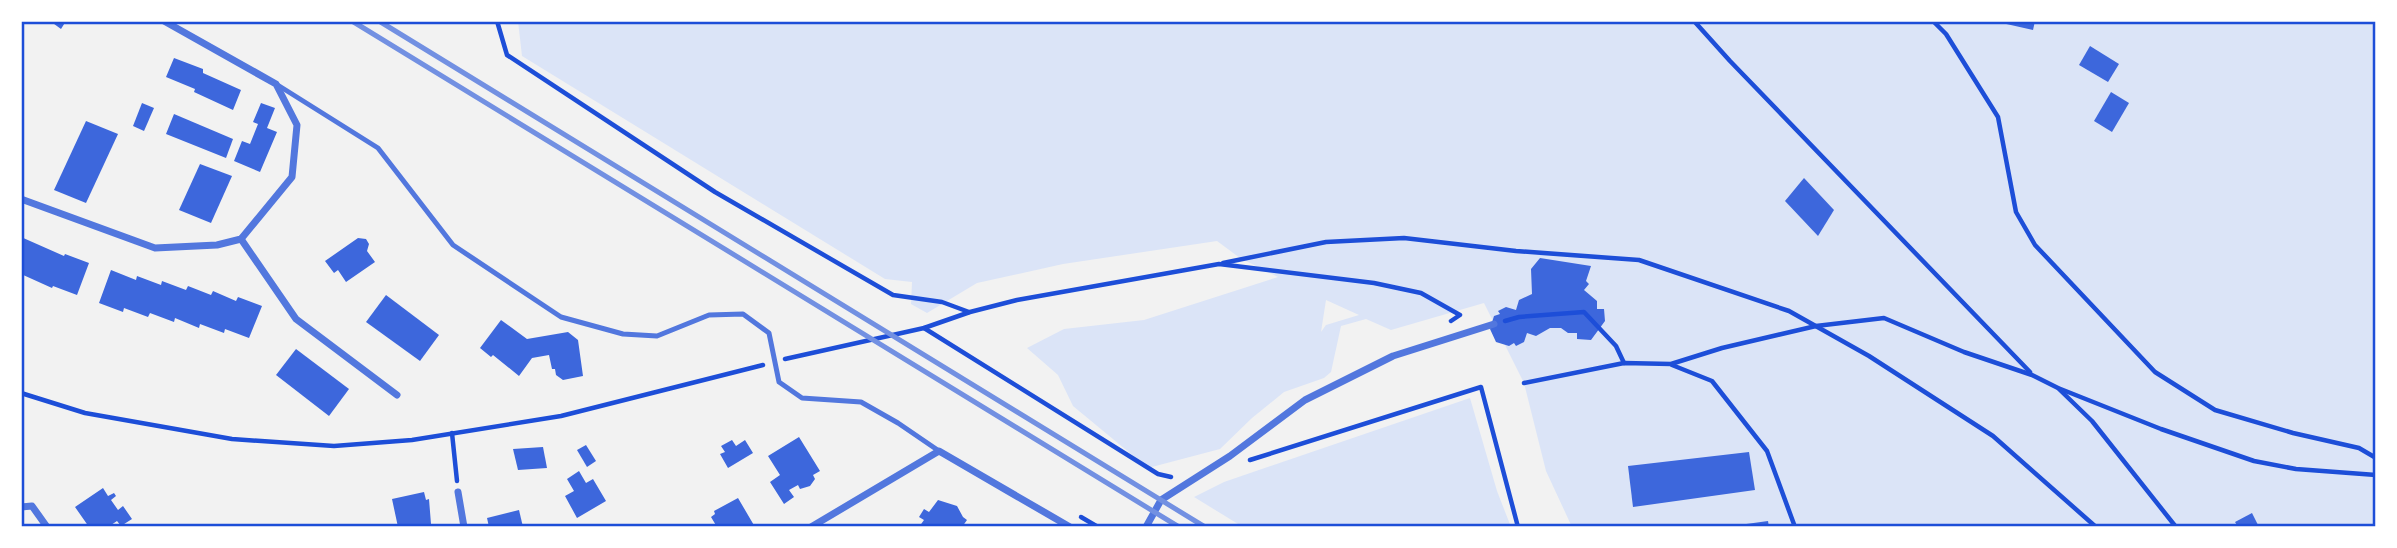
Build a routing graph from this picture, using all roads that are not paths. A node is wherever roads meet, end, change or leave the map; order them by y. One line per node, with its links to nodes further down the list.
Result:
1 (164, 21): 2 (street)
2 (276, 84): 4 (street); 7 (lane)
3 (21, 199): 4 (street)
4 (241, 239): 6 (street)
5 (1494, 324): 14 (street)
6 (397, 395)
7 (939, 451): 12 (street); 13 (street)
8 (458, 492): 11 (street)
9 (21, 507): 10 (street)
10 (47, 527)
11 (464, 527)
12 (811, 527)
13 (1070, 527)
14 (1146, 527)

